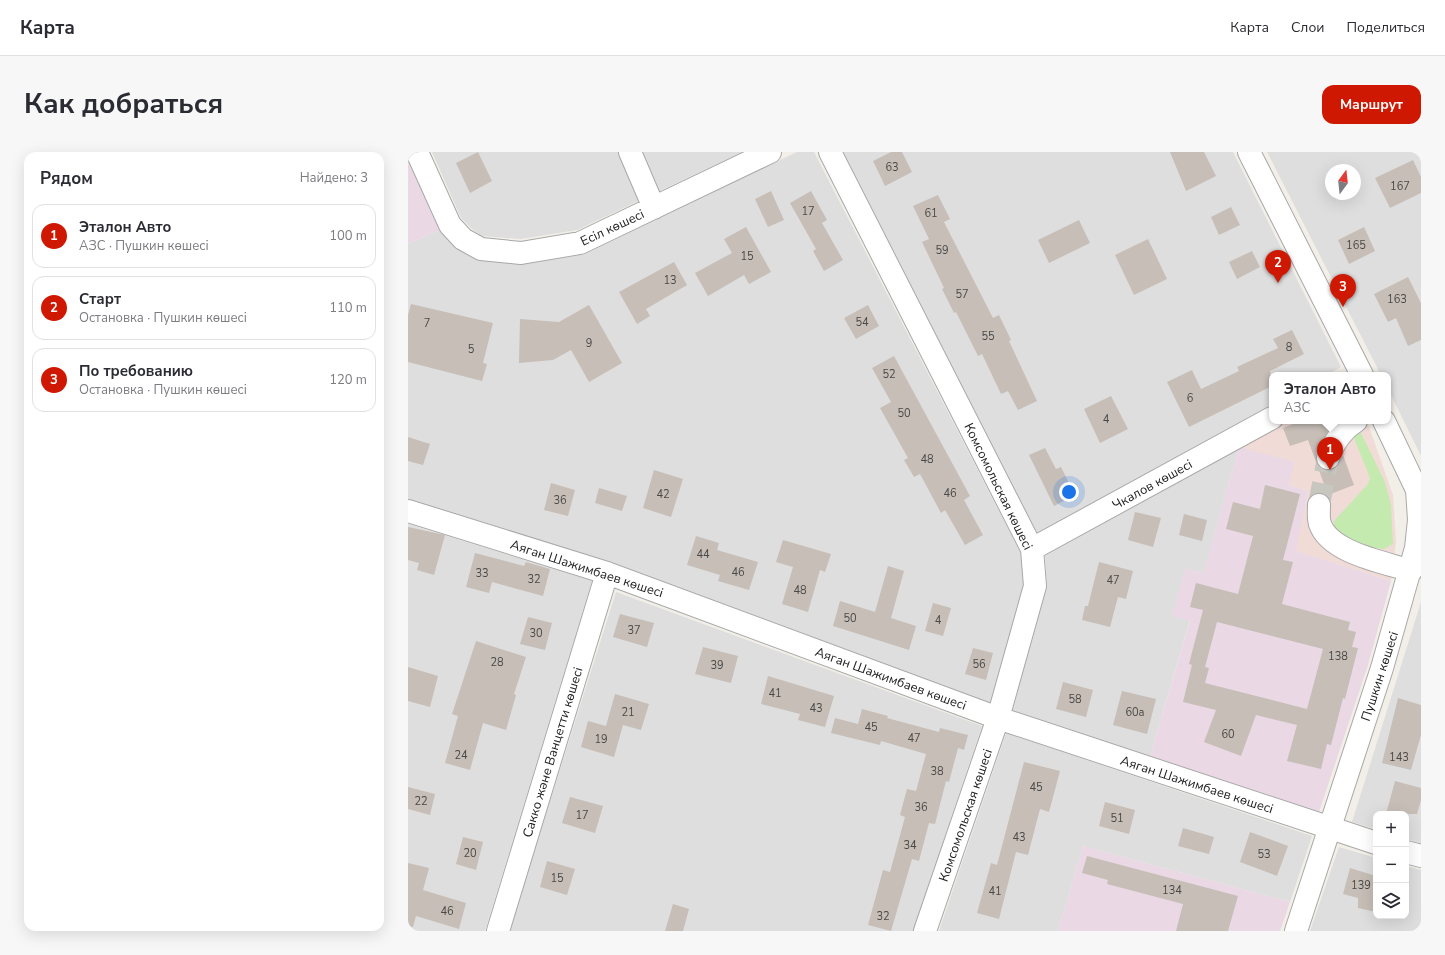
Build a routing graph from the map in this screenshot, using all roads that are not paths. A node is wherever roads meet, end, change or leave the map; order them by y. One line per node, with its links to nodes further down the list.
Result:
1 (417, 152): 6 (street, Есіл көшесі)
2 (630, 152): 6 (street)
3 (770, 152): 6 (street, Есіл көшесі)
4 (830, 152): 15 (street, Комсомольская көшесі)
5 (1249, 152): 7 (street)
6 (654, 208)
7 (1357, 372)
8 (1269, 420): 15 (street, Чкалов көшесі)
9 (1353, 424): 11 (street)
10 (1386, 424): 12 (street, Пушкин көшесі)
11 (1328, 458)
12 (1419, 490): 16 (street, Пушкин көшесі)
13 (1319, 506): 16 (street)
14 (408, 511): 17 (street, Аяган Шажимбаев көшесі)
15 (1032, 549): 18 (street, Комсомольская көшесі)
16 (1411, 571): 19 (street, Пушкин көшесі)
17 (607, 573): 18 (street, Аяган Шажимбаев көшесі); 23 (street, Сакко және Ванцетти көшесі)
18 (998, 718): 19 (street, Аяган Шажимбаев көшесі); 24 (street, Комсомольская көшесі)
19 (1330, 829): 20 (street, Аяган Шажимбаев көшесі); 25 (street, Пушкин көшесі)
20 (1373, 842)
21 (1409, 853): 22 (street)
22 (1421, 856)
23 (498, 931)
24 (925, 931)
25 (1296, 931)

